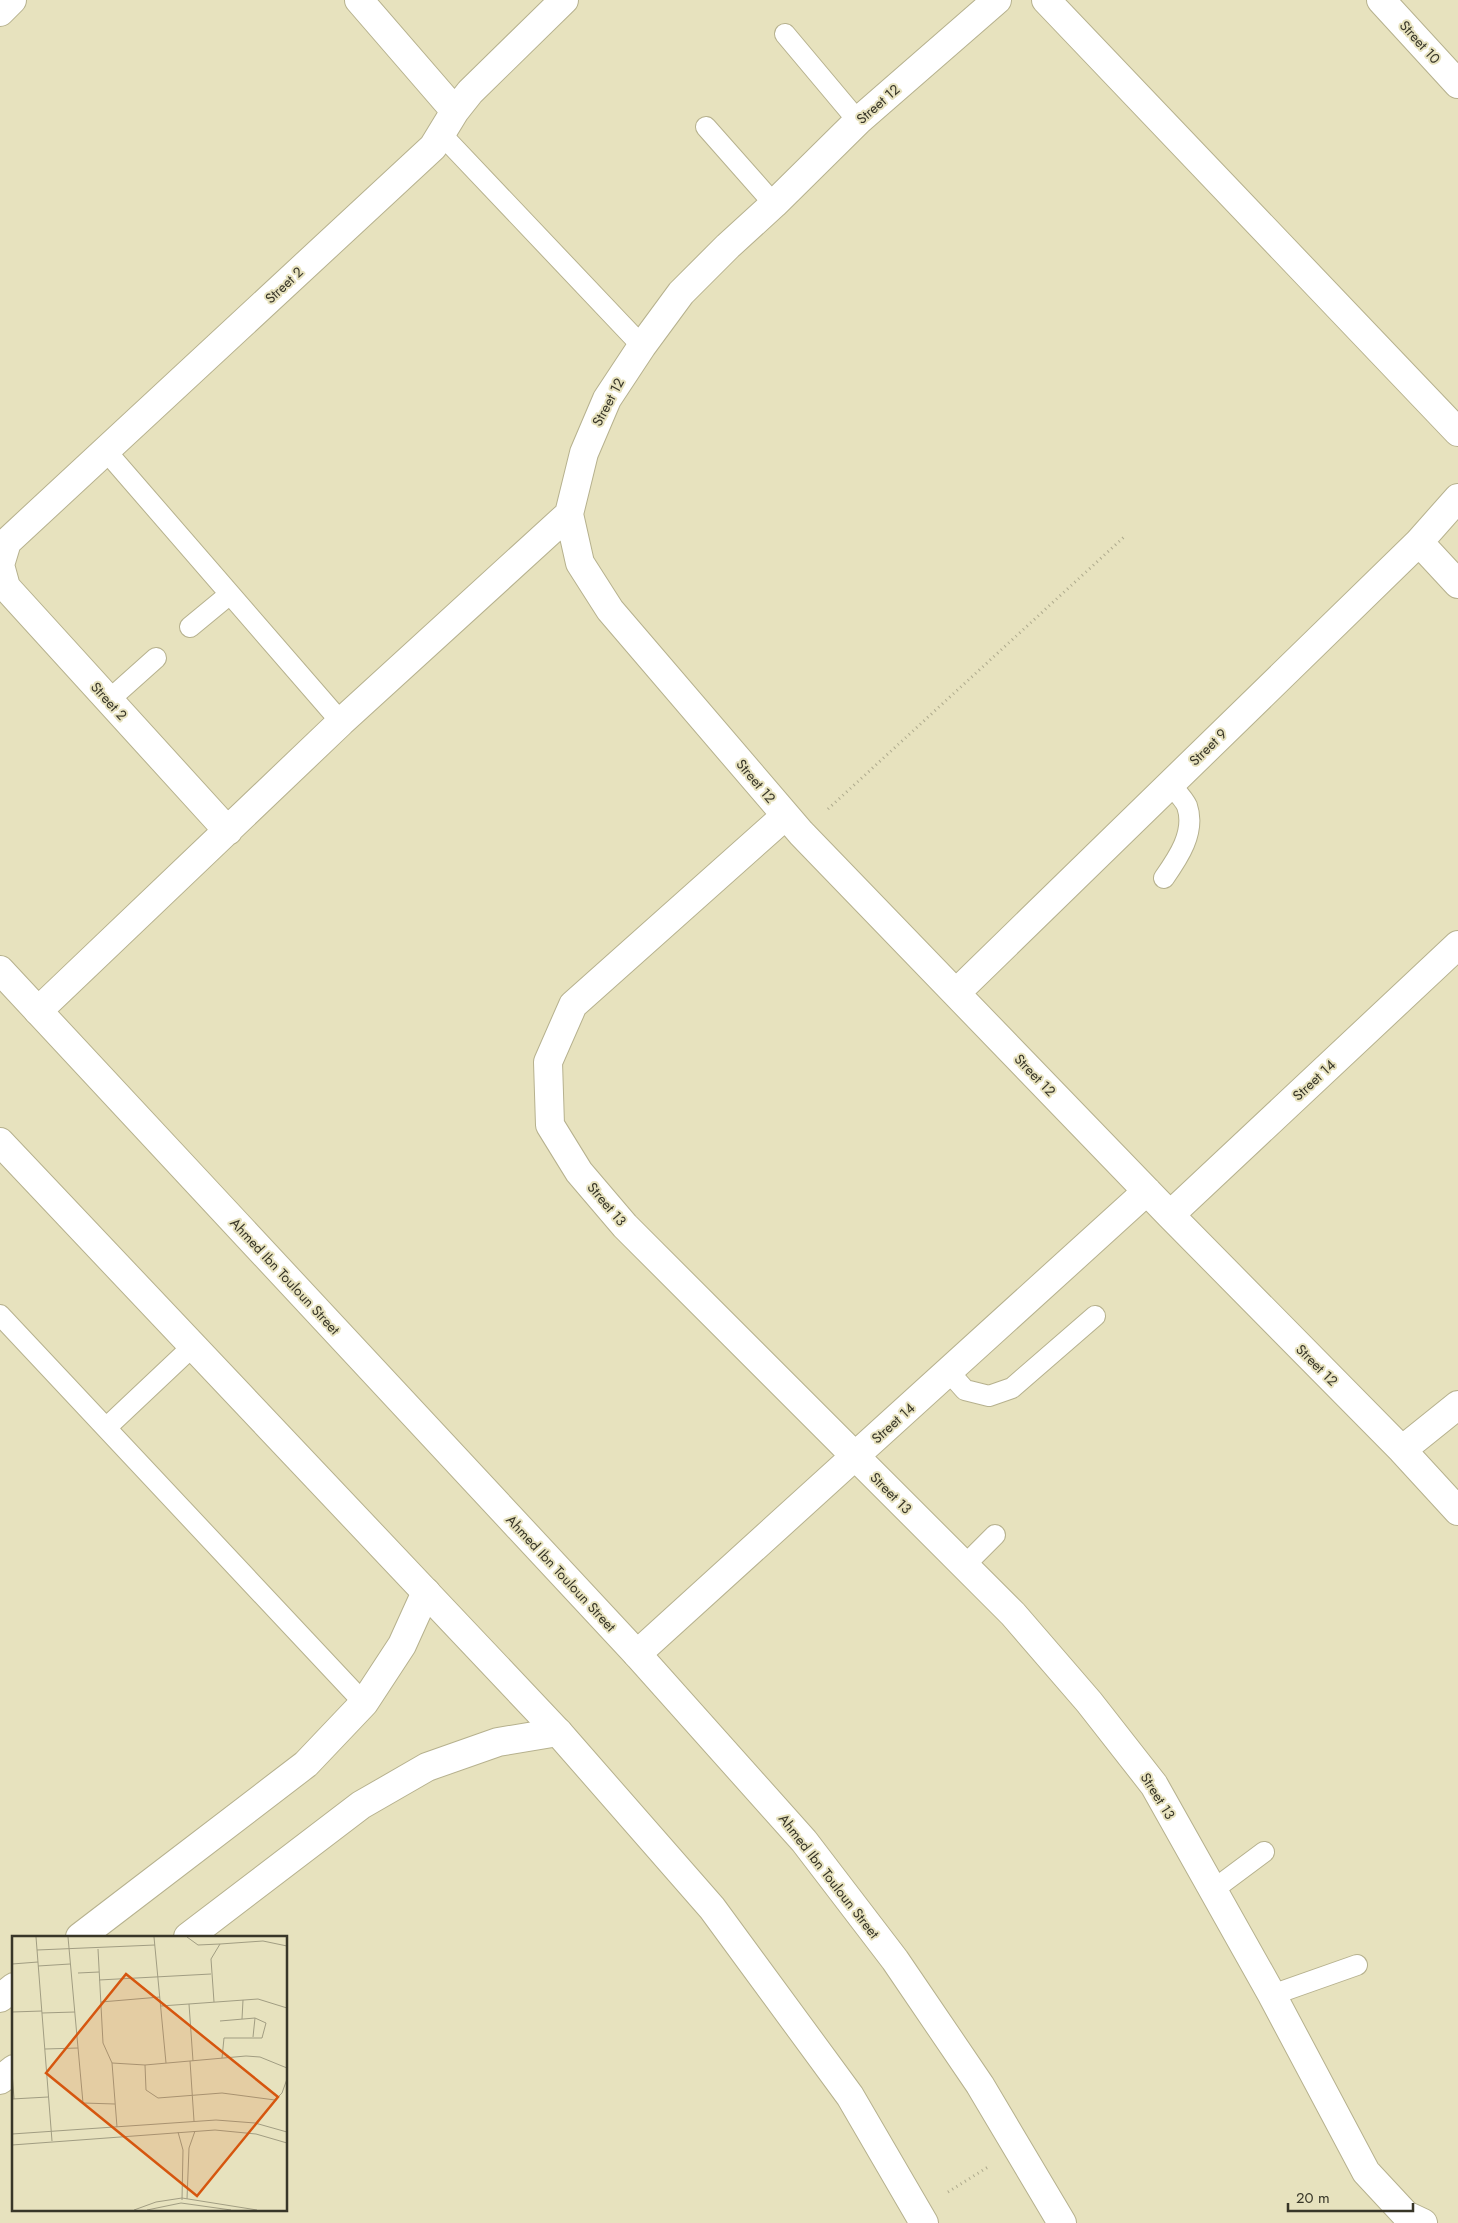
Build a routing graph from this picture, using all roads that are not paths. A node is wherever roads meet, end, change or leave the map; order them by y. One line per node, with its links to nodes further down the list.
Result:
1 (12, 0): 7 (street)
2 (359, 0): 10 (street)
3 (564, 0): 10 (street, Street 2)
4 (997, 0): 11 (street, Street 12)
5 (1046, 0): 16 (street)
6 (1381, 0): 9 (street, Street 10)
7 (0, 12)
8 (784, 34): 11 (lane)
9 (1458, 84)
10 (455, 111): 13 (street, Street 2)
11 (858, 121): 14 (street, Street 12)
12 (706, 127): 14 (lane)
13 (442, 135): 15 (lane); 17 (street, Street 2)
14 (774, 204): 15 (street, Street 12)
15 (642, 346): 19 (street, Street 12)
16 (1458, 432)
17 (106, 451): 21 (street, Street 2); 23 (lane)
18 (1458, 498): 20 (street, Street 9)
19 (569, 514): 27 (street); 29 (street, Street 12)
20 (1419, 542): 22 (street); 28 (street, Street 9)
21 (0, 565): 26 (street, Street 2)
22 (1458, 584)
23 (230, 594): 24 (lane); 27 (lane)
24 (190, 627)
25 (156, 658): 26 (lane)
26 (109, 700): 30 (street, Street 2)
27 (341, 722): 30 (street)
28 (1170, 784): 31 (lane); 34 (street, Street 9)
29 (793, 824): 34 (street, Street 12); 46 (street, Street 13)
30 (228, 831): 35 (street)
31 (1164, 878)
32 (1458, 944): 38 (street, Street 14)
33 (0, 970): 35 (street, Ahmed Ibn Touloun Street)
34 (956, 993): 37 (street, Street 12)
35 (38, 1011): 51 (street, Ahmed Ibn Touloun Street)
36 (0, 1142): 41 (street)
37 (1147, 1192): 38 (street, Street 12); 42 (street, Street 14)
38 (1170, 1215): 45 (street, Street 12)
39 (0, 1315): 44 (lane)
40 (1095, 1316): 42 (lane)
41 (193, 1346): 44 (lane); 50 (street)
42 (949, 1372): 46 (street, Street 14)
43 (1458, 1405): 45 (street)
44 (106, 1428): 52 (lane)
45 (1402, 1450): 47 (street, Street 12)
46 (856, 1457): 49 (street, Street 13); 51 (street, Street 14)
47 (1458, 1511)
48 (995, 1535): 49 (lane)
49 (964, 1566): 55 (street, Street 13)
50 (426, 1592): 52 (street); 53 (street)
51 (637, 1654): 65 (street, Ahmed Ibn Touloun Street)
52 (364, 1703): 56 (street)
53 (558, 1732): 57 (street); 64 (street)
54 (1264, 1852): 55 (lane)
55 (1213, 1890): 60 (street, Street 13)
56 (81, 1936)
57 (189, 1936)
58 (1357, 1965): 60 (lane)
59 (12, 1989): 61 (street)
60 (1272, 1995): 66 (street, Street 13)
61 (0, 1998)
62 (12, 2071): 63 (street)
63 (0, 2080)
64 (920, 2217)
65 (1062, 2223)
66 (1423, 2223)

